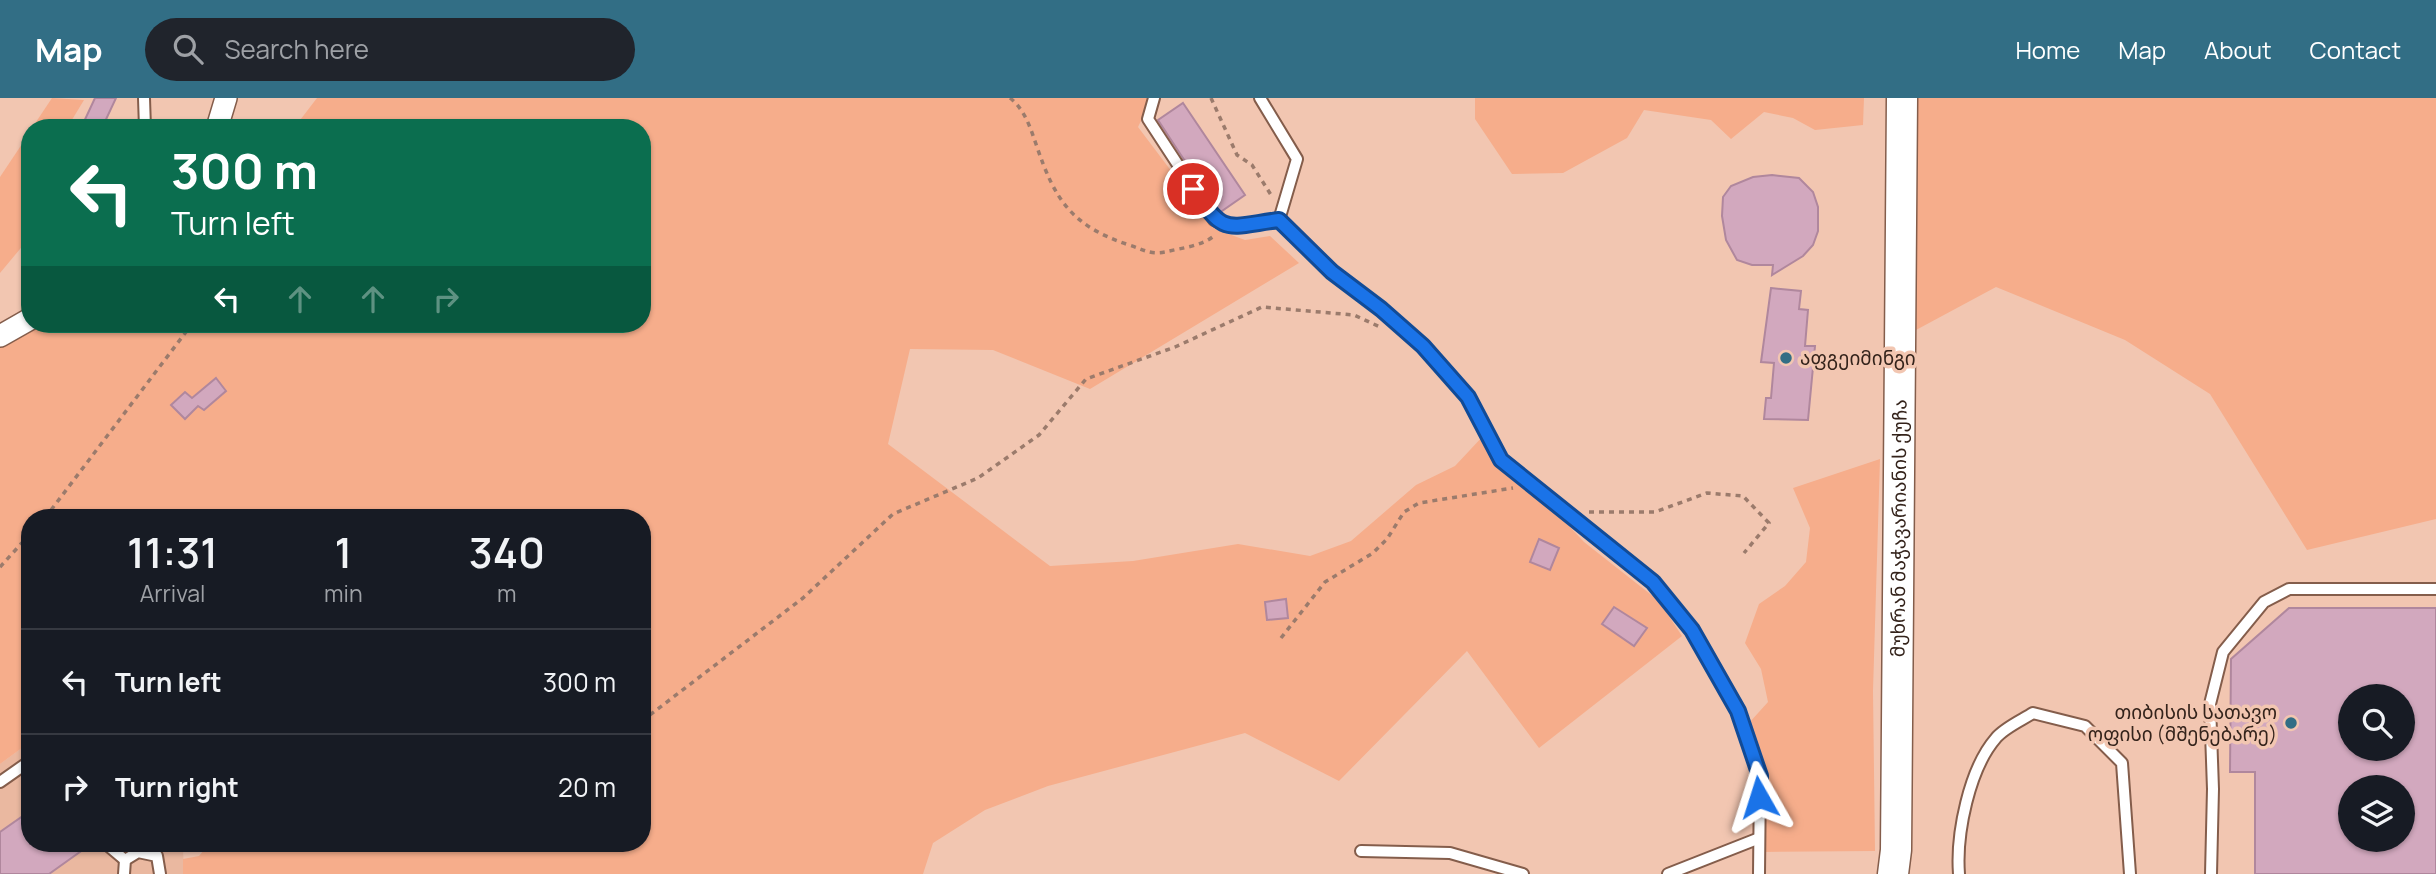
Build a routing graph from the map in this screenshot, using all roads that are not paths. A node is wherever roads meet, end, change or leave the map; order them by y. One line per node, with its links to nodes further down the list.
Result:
1 (144, 98): 6 (lane)
2 (226, 98): 7 (street)
3 (1154, 98): 8 (lane)
4 (1260, 98): 8 (lane)
5 (1902, 98): 23 (main road, მუხრან მაჭავარიანის ქუჩა)
6 (145, 119)
7 (220, 119)
8 (1280, 215): 14 (lane)
9 (21, 325): 10 (street)
10 (0, 336)
11 (2436, 589): 26 (lane)
12 (21, 767): 13 (lane)
13 (0, 782)
14 (1757, 839): 21 (lane); 22 (lane)
15 (1362, 851): 20 (lane)
16 (116, 852): 17 (lane)
17 (125, 860): 18 (lane); 19 (lane)
18 (124, 874)
19 (160, 874)
20 (1523, 874)
21 (1668, 874)
22 (1759, 874)
23 (1894, 874)
24 (1959, 874): 25 (lane)
25 (2130, 874)
26 (2210, 874)

